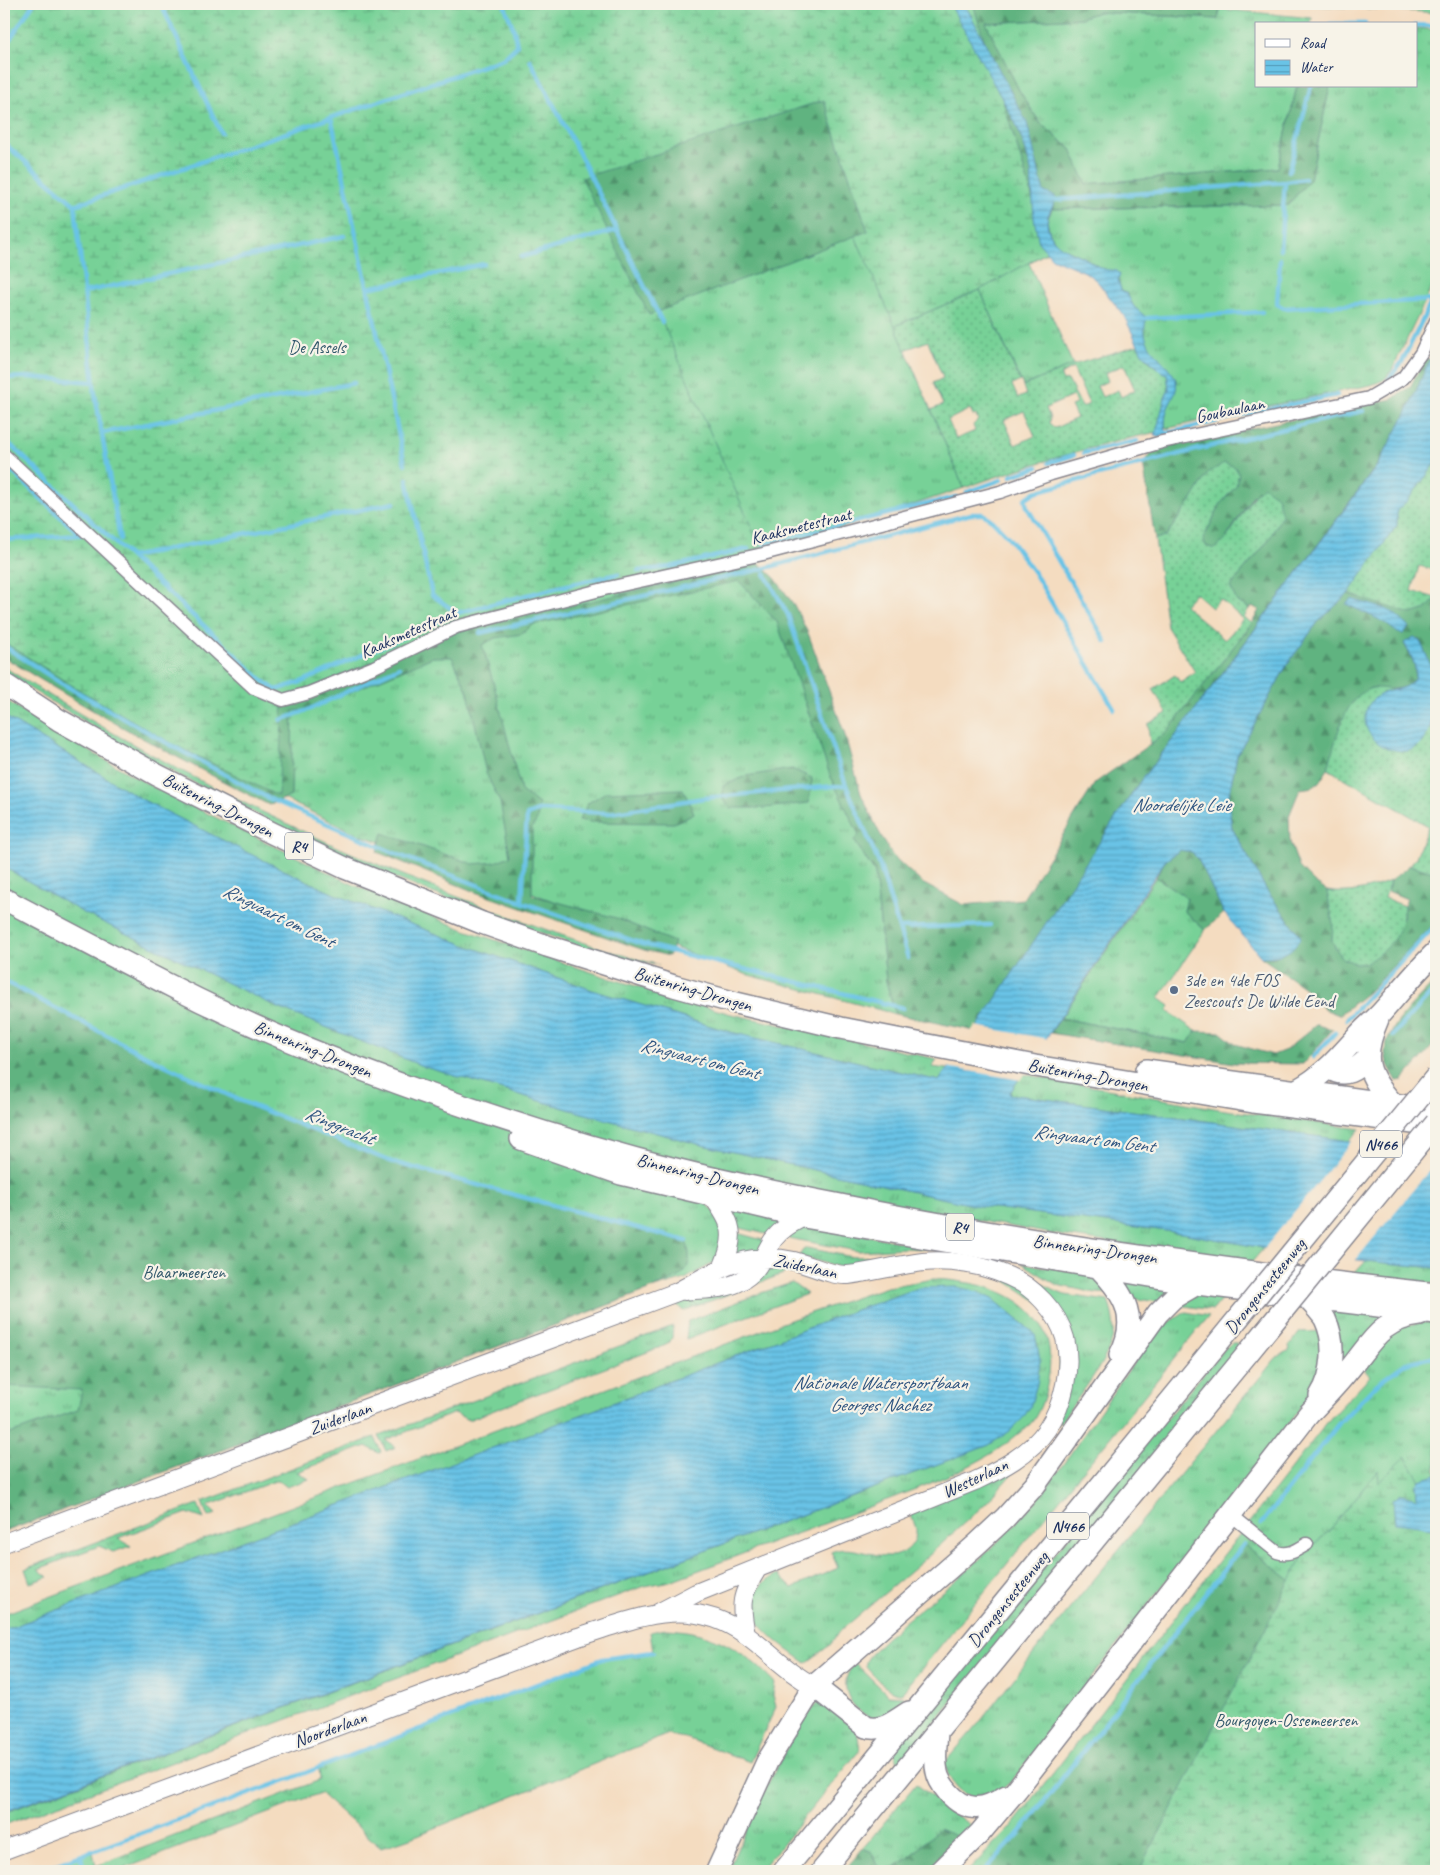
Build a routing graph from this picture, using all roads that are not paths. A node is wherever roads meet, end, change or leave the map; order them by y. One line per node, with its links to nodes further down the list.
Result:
1 (1436, 321): 3 (street, Goubaulaan)
2 (4, 455): 3 (street, Kaaksmetestraat)
3 (1000, 492)
4 (4, 684): 10 (highway, Buitenring-Drongen / R4)
5 (4, 898): 15 (highway, Binnenring-Drongen / R4)
6 (1436, 952): 7 (highway)
7 (1380, 1014): 8 (highway); 9 (highway)
8 (1368, 1058): 9 (highway); 13 (highway)
9 (1329, 1068): 12 (highway)
10 (1058, 1070): 12 (highway); 16 (highway, Buitenring-Drongen / R4)
11 (1436, 1077): 37 (highway, Drongensesteenweg / N466, bridge)
12 (1297, 1090): 13 (highway)
13 (1395, 1106): 14 (highway)
14 (1436, 1110)
15 (492, 1116): 17 (highway); 25 (highway, Binnenring-Drongen / R4)
16 (1436, 1125): 38 (highway, Drongensesteenweg / N466, bridge)
17 (712, 1196): 18 (highway); 20 (street)
18 (804, 1217): 19 (street, Zuiderlaan); 21 (highway)
19 (764, 1258): 20 (street, Zuiderlaan); 22 (street, Zuiderlaan); 24 (street, Zuiderlaan)
20 (723, 1266): 24 (street, Zuiderlaan)
21 (1100, 1268): 23 (highway); 28 (highway)
22 (846, 1275): 33 (street, Westerlaan)
23 (1197, 1284): 26 (highway); 28 (highway)
24 (677, 1292): 31 (street, Zuiderlaan)
25 (1436, 1294)
26 (1307, 1298): 27 (highway); 29 (highway)
27 (1436, 1313): 29 (highway)
28 (1104, 1386): 36 (highway)
29 (1308, 1415): 30 (highway)
30 (1238, 1520): 32 (street); 39 (highway)
31 (4, 1543)
32 (1307, 1544)
33 (761, 1567): 34 (street, Westerlaan); 35 (street)
34 (658, 1613): 35 (street); 40 (street, Noorderlaan)
35 (746, 1635): 36 (street)
36 (814, 1686): 37 (highway); 41 (highway)
37 (922, 1704): 42 (highway, Drongensesteenweg / N466)
38 (937, 1733): 39 (highway); 43 (highway, Drongensesteenweg / N466)
39 (1017, 1789): 44 (highway)
40 (4, 1850)
41 (717, 1871)
42 (784, 1871)
43 (822, 1871)
44 (941, 1871)

